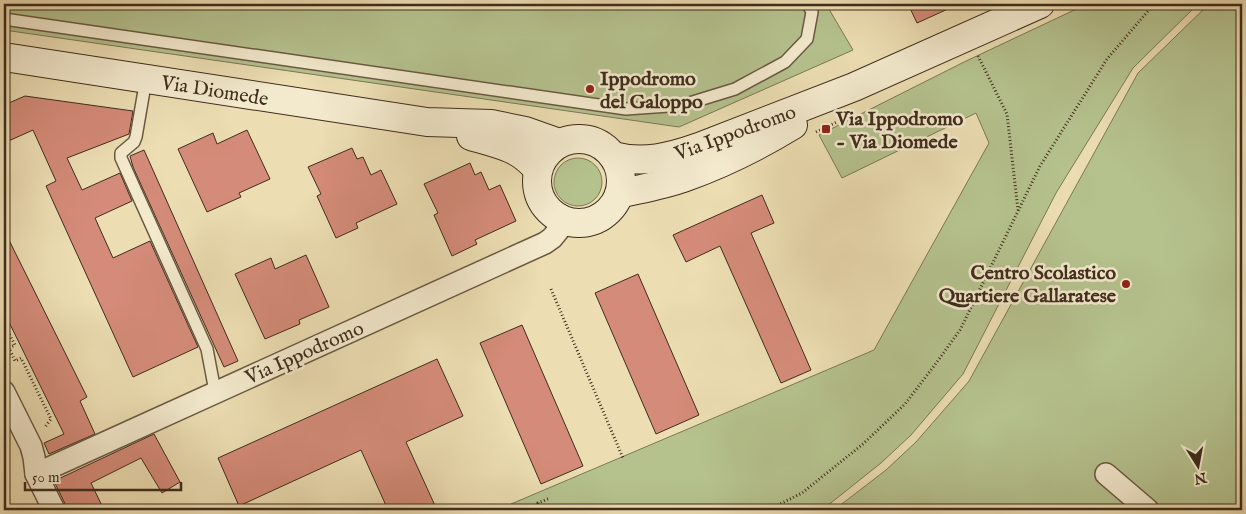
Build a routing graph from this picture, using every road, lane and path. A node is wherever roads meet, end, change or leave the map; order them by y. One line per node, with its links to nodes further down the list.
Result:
1 (808, 4): 4 (lane)
2 (1040, 4): 8 (street, Via Ippodromo)
3 (1154, 4): 16 (path)
4 (4, 19)
5 (977, 53): 16 (path)
6 (4, 57): 7 (street, Via Diomede)
7 (146, 79): 10 (street, Via Diomede); 20 (lane)
8 (854, 87): 13 (street, Via Ippodromo); 15 (street, Via Ippodromo)
9 (848, 117): 11 (path)
10 (427, 122): 12 (street, Via Diomede); 14 (street, Via Diomede)
11 (809, 136)
12 (559, 143): 13 (street); 14 (street)
13 (613, 156): 15 (street)
14 (537, 169): 17 (street)
15 (619, 194): 17 (street)
16 (1018, 210): 29 (path)
17 (566, 221): 24 (street, Via Ippodromo)
18 (551, 289): 23 (path)
19 (4, 331): 22 (path)
20 (214, 386)
21 (4, 392): 24 (street)
22 (51, 419)
23 (623, 458)
24 (36, 474): 27 (street)
25 (1106, 474): 30 (street)
26 (550, 498): 28 (path)
27 (54, 510)
28 (541, 510)
29 (768, 510)
30 (1148, 510)

